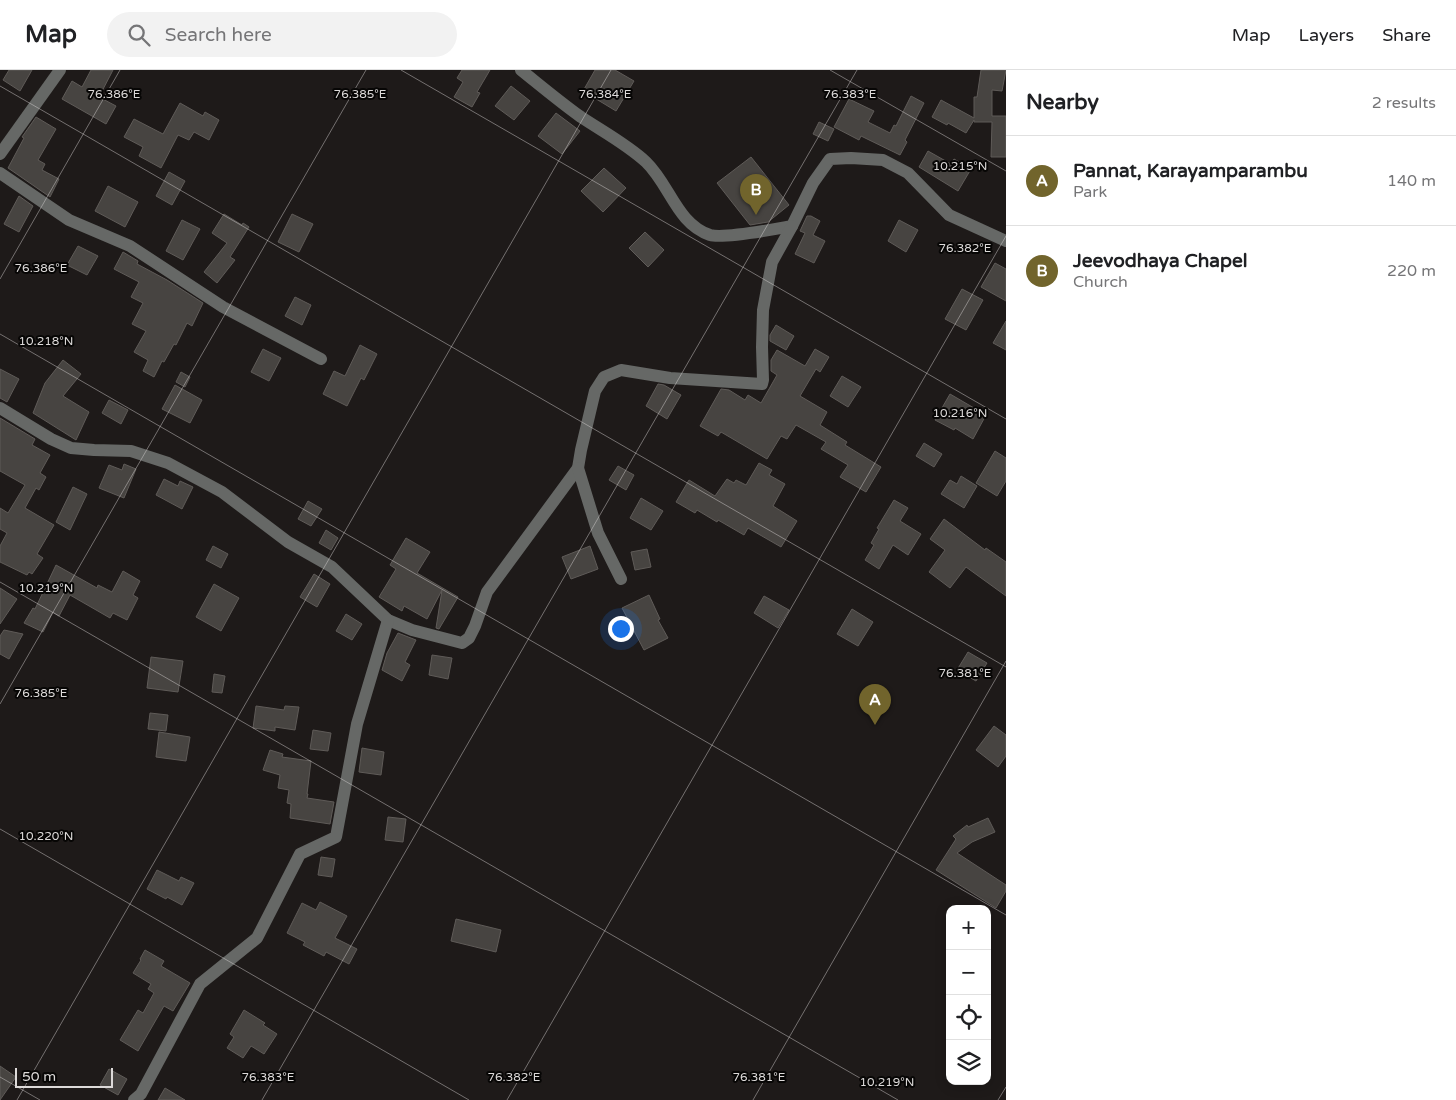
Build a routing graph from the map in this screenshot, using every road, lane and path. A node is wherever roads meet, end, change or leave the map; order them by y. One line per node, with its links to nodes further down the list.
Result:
1 (60, 70): 3 (street)
2 (521, 70): 5 (street)
3 (0, 154)
4 (0, 173): 7 (street)
5 (792, 226): 6 (street); 9 (street)
6 (1006, 241)
7 (321, 359)
8 (0, 408): 11 (street)
9 (578, 468): 10 (street); 11 (street)
10 (621, 579)
11 (388, 620): 12 (street)
12 (134, 1100)

